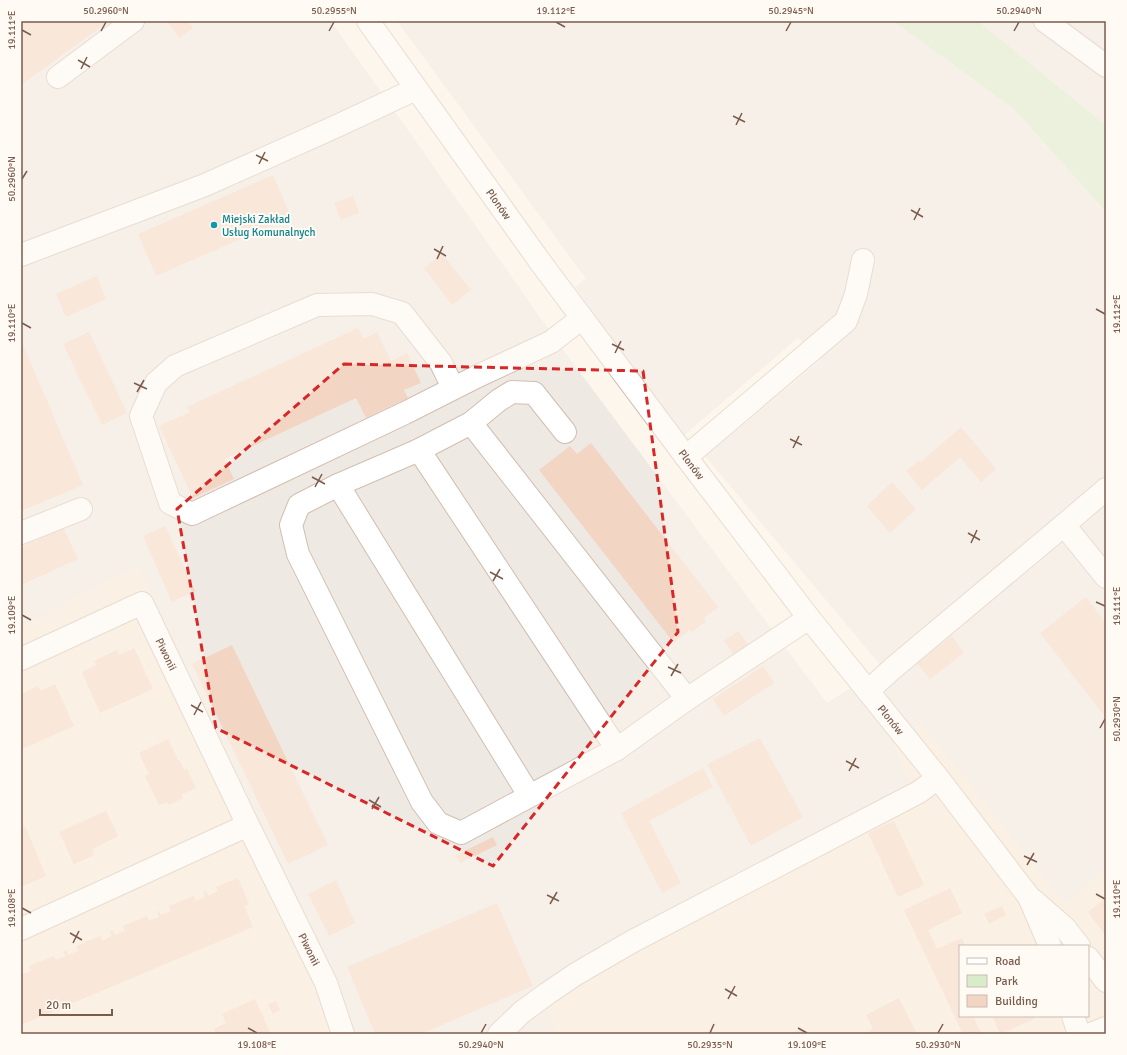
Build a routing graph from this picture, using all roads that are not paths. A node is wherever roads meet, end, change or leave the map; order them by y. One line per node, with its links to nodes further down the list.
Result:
1 (133, 21): 5 (street)
2 (368, 21): 6 (street, Plonów)
3 (1045, 21): 4 (street)
4 (1106, 66)
5 (58, 77)
6 (416, 89): 7 (street); 9 (street, Plonów)
7 (21, 255)
8 (862, 260): 14 (street)
9 (582, 318): 10 (street); 14 (street, Plonów)
10 (454, 388): 10 (street)
11 (471, 424): 12 (street); 13 (street); 24 (street)
12 (565, 432)
13 (419, 450): 15 (street); 25 (street)
14 (686, 457): 21 (street, Plonów)
15 (338, 485): 27 (street); 27 (street)
16 (1106, 489): 18 (street)
17 (81, 510): 19 (street)
18 (1064, 526): 20 (street); 23 (street)
19 (21, 533)
20 (1106, 577)
21 (808, 618): 23 (street, Plonów); 24 (street)
22 (21, 658): 28 (street, Piwonii)
23 (868, 691): 26 (street, Plonów)
24 (687, 699): 25 (street)
25 (617, 749): 27 (street)
26 (938, 778): 29 (street, Plonów); 38 (street)
27 (529, 795)
28 (248, 825): 30 (street); 37 (street, Piwonii)
29 (1029, 897): 31 (street, Plonów); 32 (street, Plonów)
30 (21, 929)
31 (1050, 945)
32 (1078, 945)
33 (1089, 959): 34 (street)
34 (1106, 981)
35 (1073, 1017): 39 (street)
36 (1106, 1028): 40 (street)
37 (343, 1034)
38 (499, 1034)
39 (1079, 1034)
40 (1091, 1034)

